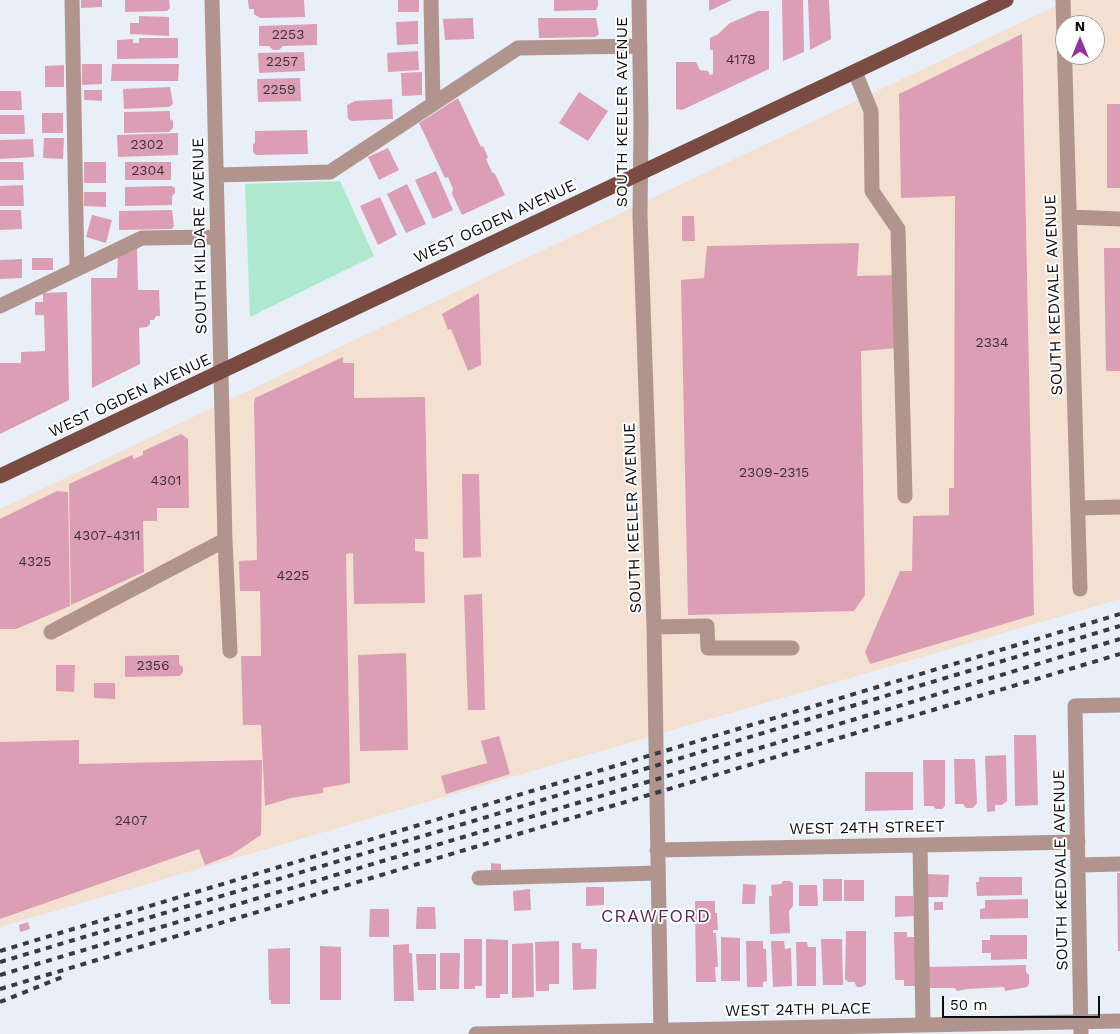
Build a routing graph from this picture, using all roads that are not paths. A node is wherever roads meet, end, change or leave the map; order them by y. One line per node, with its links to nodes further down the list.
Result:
1 (72, 0): 15 (street)
2 (212, 0): 11 (street, SOUTH KILDARE AVENUE)
3 (431, 0): 9 (street)
4 (639, 0): 7 (street, SOUTH KEELER AVENUE)
5 (1006, 0): 8 (main road, WEST OGDEN AVENUE)
6 (1063, 0): 12 (street, SOUTH KEDVALE AVENUE)
7 (640, 46): 9 (street); 10 (street, SOUTH KEELER AVENUE)
8 (855, 72): 10 (main road, WEST OGDEN AVENUE); 19 (street)
9 (433, 104): 11 (street)
10 (640, 173): 17 (main road, WEST OGDEN AVENUE); 24 (street, SOUTH KEELER AVENUE)
11 (217, 175): 14 (street, SOUTH KILDARE AVENUE)
12 (1069, 217): 13 (street); 21 (street, SOUTH KEDVALE AVENUE)
13 (1120, 219)
14 (218, 237): 15 (street); 17 (street, SOUTH KILDARE AVENUE)
15 (78, 269): 16 (street)
16 (0, 306)
17 (221, 372): 18 (main road, WEST OGDEN AVENUE); 22 (street, SOUTH KILDARE AVENUE)
18 (0, 476)
19 (905, 496)
20 (1120, 507): 21 (street)
21 (1078, 508): 23 (street, SOUTH KEDVALE AVENUE)
22 (225, 540): 25 (street); 27 (street, SOUTH KILDARE AVENUE)
23 (1080, 589)
24 (654, 627): 26 (street); 31 (street, SOUTH KEELER AVENUE)
25 (51, 632)
26 (792, 648)
27 (230, 651)
28 (1120, 705): 29 (street, SOUTH KEDVALE AVENUE)
29 (1078, 842): 30 (street, WEST 24TH STREET); 33 (street, SOUTH KEDVALE AVENUE)
30 (920, 845): 31 (street, WEST 24TH STREET); 37 (street)
31 (657, 850): 34 (street, SOUTH KEELER AVENUE)
32 (1120, 864): 33 (street)
33 (1078, 865): 38 (street, SOUTH KEDVALE AVENUE)
34 (658, 873): 35 (street); 39 (street, SOUTH KEELER AVENUE)
35 (479, 878)
36 (1120, 1021): 38 (street, WEST 24TH PLACE)
37 (923, 1025): 38 (street, WEST 24TH PLACE); 39 (street, WEST 24TH PLACE)
38 (1081, 1028)
39 (661, 1032): 40 (street, WEST 24TH PLACE)
40 (476, 1034)

